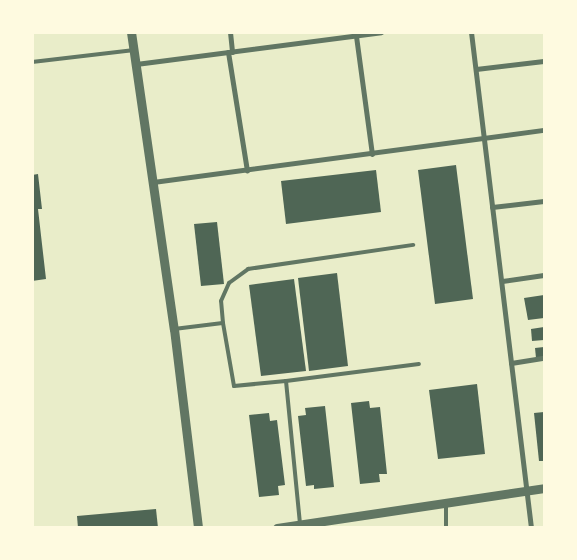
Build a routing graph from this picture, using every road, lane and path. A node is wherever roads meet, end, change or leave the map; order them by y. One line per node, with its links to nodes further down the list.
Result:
1 (131, 32): 6 (street)
2 (230, 32): 7 (street)
3 (381, 32): 5 (street)
4 (471, 32): 11 (street)
5 (356, 36): 7 (street); 14 (street)
6 (134, 50): 9 (lane); 10 (street)
7 (230, 52): 10 (street); 15 (street)
8 (544, 61): 11 (street)
9 (32, 62)
10 (136, 64): 16 (street)
11 (476, 69): 13 (street)
12 (544, 130): 13 (street)
13 (484, 138): 14 (street); 18 (street)
14 (372, 154): 15 (street)
15 (247, 170): 16 (street)
16 (153, 182): 23 (street)
17 (544, 201): 18 (street)
18 (492, 207): 21 (street)
19 (413, 245): 22 (lane)
20 (544, 275): 21 (street)
21 (502, 281): 25 (street)
22 (223, 323): 23 (lane); 27 (lane)
23 (174, 329): 33 (street)
24 (544, 358): 25 (street)
25 (511, 363): 29 (street)
26 (419, 364): 27 (lane)
27 (286, 381): 31 (lane)
28 (544, 488): 29 (street)
29 (527, 490): 30 (street); 36 (street)
30 (446, 502): 32 (street); 35 (lane)
31 (300, 524): 32 (street); 34 (street)
32 (315, 525)
33 (198, 528)
34 (277, 528)
35 (446, 528)
36 (532, 528)

